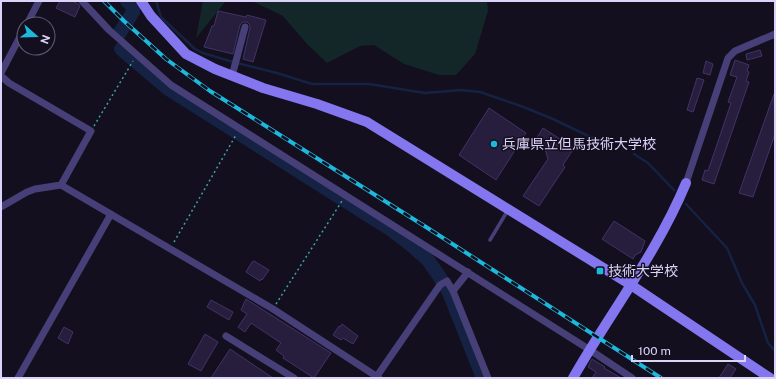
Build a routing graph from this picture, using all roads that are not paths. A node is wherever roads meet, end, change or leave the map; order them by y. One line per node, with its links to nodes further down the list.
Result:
1 (38, 1): 4 (street)
2 (82, 1): 16 (street)
3 (141, 1): 9 (street)
4 (31, 16)
5 (245, 27): 9 (street)
6 (775, 34): 10 (street)
7 (16, 45): 8 (street)
8 (1, 74): 11 (street)
9 (232, 76): 13 (street)
10 (686, 183): 17 (street)
11 (61, 185): 12 (street); 14 (street)
12 (1, 207)
13 (509, 209): 15 (lane); 17 (street)
14 (111, 214): 22 (street); 23 (street)
15 (490, 240)
16 (468, 272): 18 (street); 20 (street)
17 (631, 285): 20 (street); 28 (street)
18 (453, 291): 22 (street); 25 (street)
19 (226, 336): 21 (street)
20 (590, 350): 26 (street); 27 (street)
21 (284, 375): 24 (street)
22 (378, 377)
23 (18, 378)
24 (294, 378)
25 (488, 378)
26 (573, 378)
27 (632, 378)
28 (770, 378)

